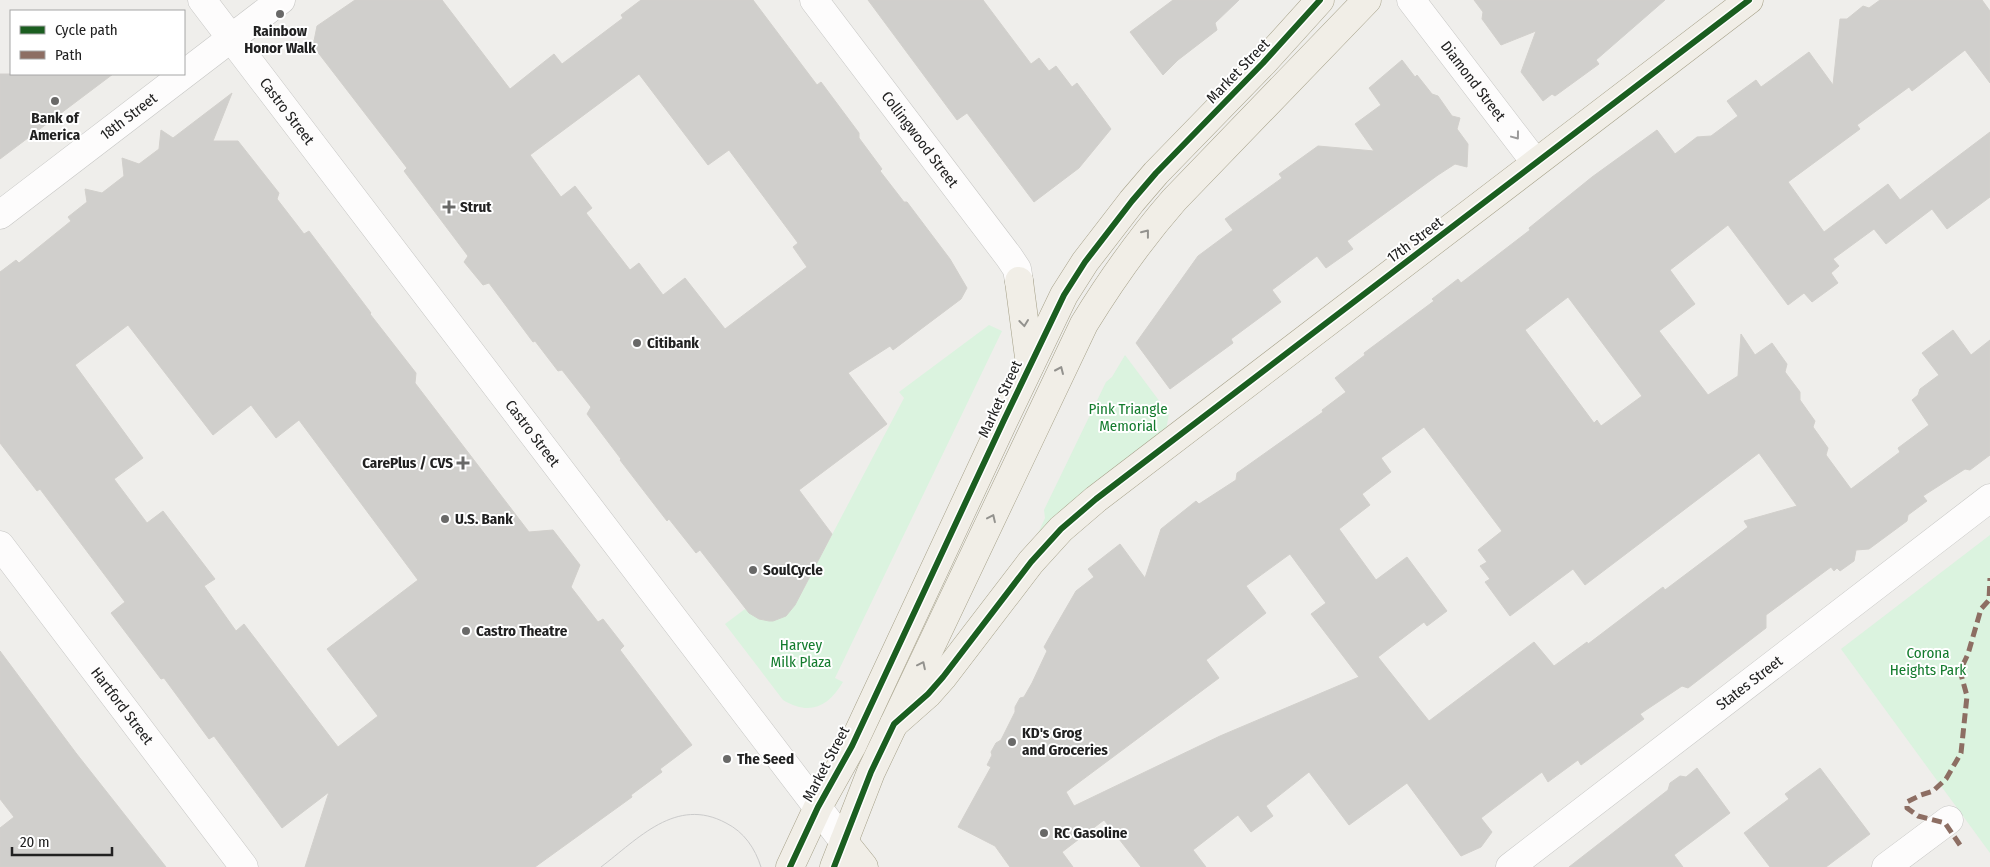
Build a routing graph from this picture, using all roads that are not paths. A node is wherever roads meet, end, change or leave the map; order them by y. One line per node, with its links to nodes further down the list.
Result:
1 (202, 0): 8 (street, Castro Street)
2 (281, 0): 8 (street, 18th Street)
3 (814, 0): 13 (street, Collingwood Street)
4 (1320, 0): 14 (main road, Market Street)
5 (1367, 0): 17 (main road, one-way to 5)
6 (1411, 0): 11 (street, Diamond Street, one-way to 11)
7 (1749, 0): 11 (main road, 17th Street)
8 (230, 38): 9 (street, 18th Street); 18 (street, Castro Street)
9 (185, 73)
10 (182, 75): 12 (street, 18th Street)
11 (1536, 162): 17 (main road, 17th Street)
12 (0, 215)
13 (1020, 281): 14 (main road, one-way to 14)
14 (1030, 365): 18 (main road, Market Street)
15 (1990, 498): 25 (street, States Street)
16 (0, 545): 21 (street, Hartford Street)
17 (894, 724): 20 (main road)
18 (818, 807): 20 (street, Castro Street); 22 (main road, Market Street)
19 (1949, 820): 26 (street)
20 (844, 842): 23 (main road); 24 (main road, Castro Street)
21 (244, 867)
22 (790, 867)
23 (834, 867)
24 (864, 867)
25 (1510, 867)
26 (1886, 867)

